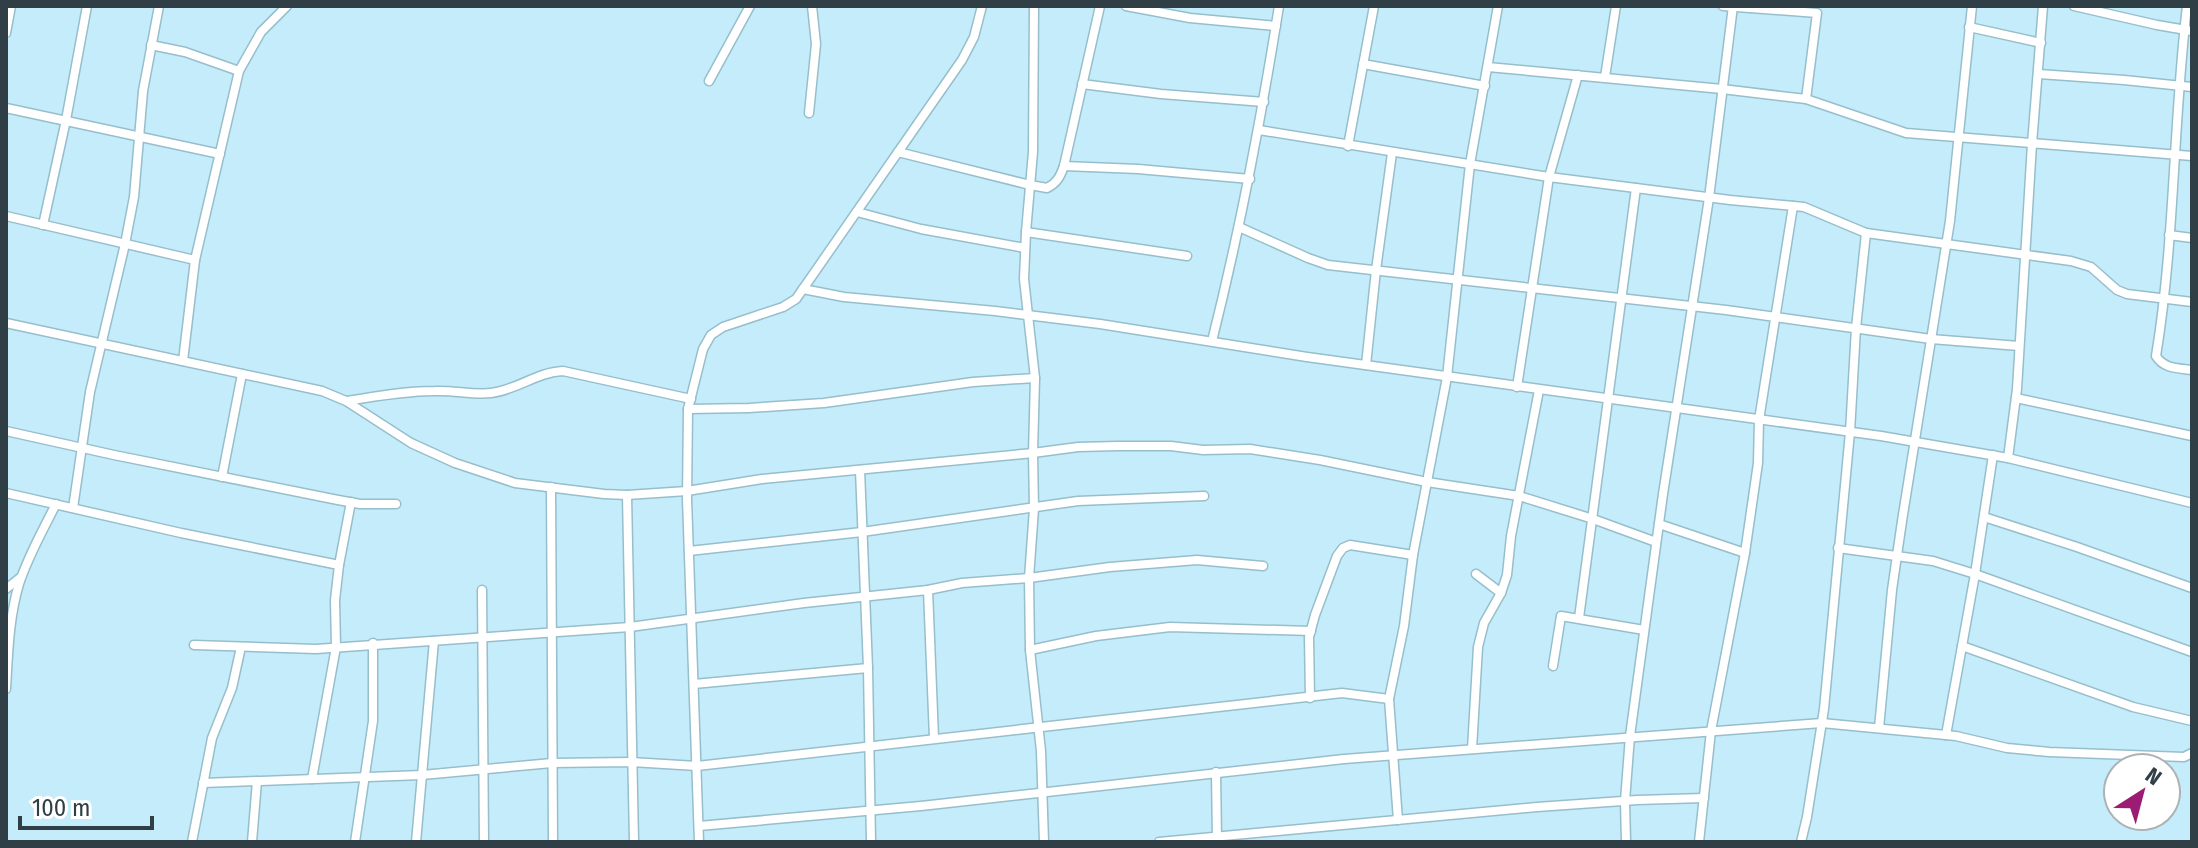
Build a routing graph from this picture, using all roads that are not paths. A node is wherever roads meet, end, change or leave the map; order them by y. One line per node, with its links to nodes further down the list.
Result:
1 (11, 6): 24 (street)
2 (87, 6): 43 (street)
3 (159, 6): 26 (street)
4 (287, 6): 29 (street)
5 (750, 6): 33 (street)
6 (812, 6): 42 (street)
7 (982, 6): 49 (street)
8 (1034, 6): 58 (street)
9 (1100, 6): 34 (street)
10 (1126, 6): 21 (street)
11 (1279, 6): 21 (street)
12 (1374, 6): 27 (street)
13 (1498, 6): 28 (street)
14 (1616, 6): 32 (street)
15 (1723, 6): 16 (street)
16 (1733, 6): 38 (street); 39 (street)
17 (1972, 6): 22 (street)
18 (2043, 6): 25 (street)
19 (2074, 6): 23 (street)
20 (2187, 6): 23 (street)
21 (1276, 26): 40 (street)
22 (1969, 27): 25 (street); 46 (street)
23 (2188, 30): 35 (street)
24 (6, 33)
25 (2041, 43): 30 (street)
26 (151, 45): 29 (street); 45 (street)
27 (1363, 64): 36 (street); 48 (street)
28 (1488, 67): 31 (street); 36 (street)
29 (239, 71): 51 (street)
30 (2039, 74): 35 (street); 47 (street)
31 (1578, 75): 32 (street); 56 (street)
32 (1605, 77): 38 (street)
33 (709, 81)
34 (1082, 84): 40 (street); 55 (street)
35 (2178, 85): 37 (street); 52 (street)
36 (1485, 86): 54 (street)
37 (2192, 87)
38 (1722, 89): 39 (street); 60 (street)
39 (1806, 99): 46 (street)
40 (1264, 102): 44 (street)
41 (6, 108): 43 (street)
42 (809, 113)
43 (66, 120): 45 (street); 64 (street)
44 (1259, 130): 48 (street); 57 (street)
45 (138, 135): 51 (street); 70 (street)
46 (1958, 137): 47 (street); 71 (street)
47 (2032, 144): 52 (street); 73 (street)
48 (1348, 146): 50 (street)
49 (898, 152): 58 (street); 62 (street)
50 (1392, 153): 54 (street); 76 (street)
51 (220, 154): 75 (street)
52 (2174, 155): 53 (street); 68 (street)
53 (2192, 156)
54 (1470, 164): 56 (street); 77 (street)
55 (1064, 166): 57 (street); 58 (street)
56 (1549, 177): 59 (street); 78 (street)
57 (1250, 179): 65 (street)
58 (1030, 185): 66 (street)
59 (1636, 188): 60 (street); 80 (street)
60 (1709, 198): 61 (street); 83 (street)
61 (1793, 206): 67 (street); 85 (street)
62 (857, 212): 72 (street); 79 (street)
63 (6, 216): 64 (street)
64 (43, 225): 70 (street)
65 (1239, 227): 76 (street); 89 (street)
66 (1026, 232): 72 (street); 74 (street)
67 (1866, 233): 71 (street); 87 (street)
68 (2169, 235): 69 (street); 81 (street)
69 (2192, 238)
70 (125, 244): 75 (street); 90 (street)
71 (1946, 244): 73 (street); 88 (street)
72 (1025, 248): 84 (street)
73 (2026, 255): 81 (street); 91 (street)
74 (1187, 256)
75 (195, 260): 92 (street)
76 (1376, 270): 77 (street); 93 (street)
77 (1457, 280): 78 (street); 96 (street)
78 (1532, 288): 80 (street); 98 (street)
79 (803, 289): 84 (street); 102 (street)
80 (1623, 298): 83 (street); 100 (street)
81 (2164, 299): 82 (street); 94 (street)
82 (2192, 302)
83 (1691, 306): 85 (street); 104 (street)
84 (1029, 315): 89 (street); 97 (street)
85 (1775, 317): 87 (street); 106 (street)
86 (6, 323): 90 (street)
87 (1856, 328): 88 (street); 108 (street)
88 (1931, 339): 91 (street); 110 (street)
89 (1212, 341): 93 (street)
90 (102, 344): 92 (street); 111 (street)
91 (2019, 346): 101 (street)
92 (183, 361): 95 (street)
93 (1366, 365): 96 (street)
94 (2192, 370)
95 (242, 374): 103 (street); 116 (street)
96 (1447, 377): 98 (street); 117 (street)
97 (1035, 378): 105 (street); 112 (street)
98 (1517, 387): 99 (street)
99 (1539, 390): 100 (street); 123 (street)
100 (1608, 398): 104 (street); 131 (street)
101 (2016, 398): 109 (street); 114 (street)
102 (691, 399): 103 (street); 105 (street)
103 (346, 401): 118 (street)
104 (1676, 407): 106 (street); 132 (street)
105 (688, 409): 119 (street)
106 (1759, 420): 108 (street); 137 (street)
107 (6, 431): 111 (street)
108 (1850, 432): 110 (street); 135 (street)
109 (2192, 436)
110 (1914, 442): 113 (street); 139 (street)
111 (82, 448): 116 (street); 128 (street)
112 (1033, 453): 115 (street); 117 (street); 129 (street)
113 (1993, 455): 114 (street); 130 (street)
114 (2008, 458): 125 (street)
115 (860, 470): 119 (street); 133 (street)
116 (222, 477): 124 (street)
117 (1427, 482): 123 (street); 138 (street)
118 (551, 487): 121 (street); 157 (street)
119 (687, 491): 121 (street); 136 (street)
120 (6, 493): 126 (street)
121 (627, 495): 154 (street)
122 (1204, 496): 129 (street)
123 (1519, 496): 131 (street); 150 (street)
124 (351, 502): 127 (street); 140 (street)
125 (2192, 503)
126 (56, 504): 128 (street); 144 (street)
127 (396, 504)
128 (73, 508): 140 (street)
129 (1034, 509): 133 (street); 145 (street)
130 (1984, 517): 143 (street); 146 (street)
131 (1593, 519): 134 (street); 152 (street)
132 (1659, 524): 134 (street); 137 (street)
133 (862, 532): 136 (street); 151 (street)
134 (1656, 542): 155 (street)
135 (1838, 548): 139 (street); 174 (street)
136 (689, 551): 153 (street)
137 (1745, 553): 177 (street)
138 (1413, 555): 156 (street); 172 (street)
139 (1897, 555): 143 (street); 175 (street)
140 (339, 565): 164 (street)
141 (1263, 566): 145 (street)
142 (1476, 574): 150 (street)
143 (1975, 574): 162 (street); 166 (street)
144 (23, 575): 147 (street); 170 (street)
145 (1029, 578): 149 (street); 165 (street)
146 (2192, 588)
147 (6, 589)
148 (482, 590): 158 (street)
149 (928, 590): 151 (street); 180 (street)
150 (1501, 593): 182 (street)
151 (865, 596): 153 (street); 168 (street)
152 (1579, 618): 155 (street); 167 (street)
153 (691, 619): 154 (street); 169 (street)
154 (630, 627): 157 (street); 185 (street)
155 (1644, 630): 179 (street)
156 (1311, 631): 165 (street); 171 (street)
157 (550, 632): 158 (street); 186 (street)
158 (482, 636): 159 (street); 188 (street)
159 (434, 641): 160 (street); 190 (street)
160 (373, 643): 164 (street); 191 (street)
161 (194, 645): 163 (street)
162 (1962, 646): 173 (street); 178 (street)
163 (241, 647): 164 (street); 194 (street)
164 (336, 647): 192 (street)
165 (1030, 650): 176 (street)
166 (2192, 652)
167 (1553, 666)
168 (868, 668): 169 (street); 181 (street)
169 (694, 684): 187 (street)
170 (6, 689)
171 (1310, 698): 172 (street); 176 (street)
172 (1389, 699): 184 (street)
173 (2192, 721)
174 (1822, 723): 175 (street); 177 (street); 215 (street)
175 (1879, 728): 178 (street)
176 (1038, 729): 180 (street); 195 (street)
177 (1711, 731): 179 (street); 196 (street)
178 (1946, 735): 183 (street)
179 (1630, 736): 182 (street); 197 (street)
180 (934, 738): 181 (street)
181 (868, 745): 187 (street); 198 (street)
182 (1472, 749): 184 (street)
183 (2192, 753)
184 (1393, 755): 189 (street); 199 (street)
185 (631, 762): 186 (street); 187 (street); 208 (street)
186 (552, 763): 188 (street); 207 (street)
187 (697, 766): 200 (street)
188 (483, 768): 190 (street); 206 (street)
189 (1216, 772): 195 (street); 201 (street)
190 (422, 775): 191 (street); 205 (street)
191 (365, 777): 192 (street); 204 (street)
192 (312, 779): 193 (street)
193 (257, 781): 194 (street); 203 (street)
194 (203, 783): 202 (street)
195 (1042, 792): 198 (street); 211 (street)
196 (1704, 798): 197 (street); 214 (street)
197 (1625, 801): 199 (street); 213 (street)
198 (870, 810): 200 (street); 210 (street)
199 (1398, 820): 201 (street)
200 (699, 826): 209 (street)
201 (1217, 839): 212 (street)
202 (192, 842)
203 (252, 842)
204 (355, 842)
205 (416, 842)
206 (484, 842)
207 (553, 842)
208 (634, 842)
209 (699, 842)
210 (871, 842)
211 (1044, 842)
212 (1159, 842)
213 (1626, 842)
214 (1699, 842)
215 (1801, 842)

